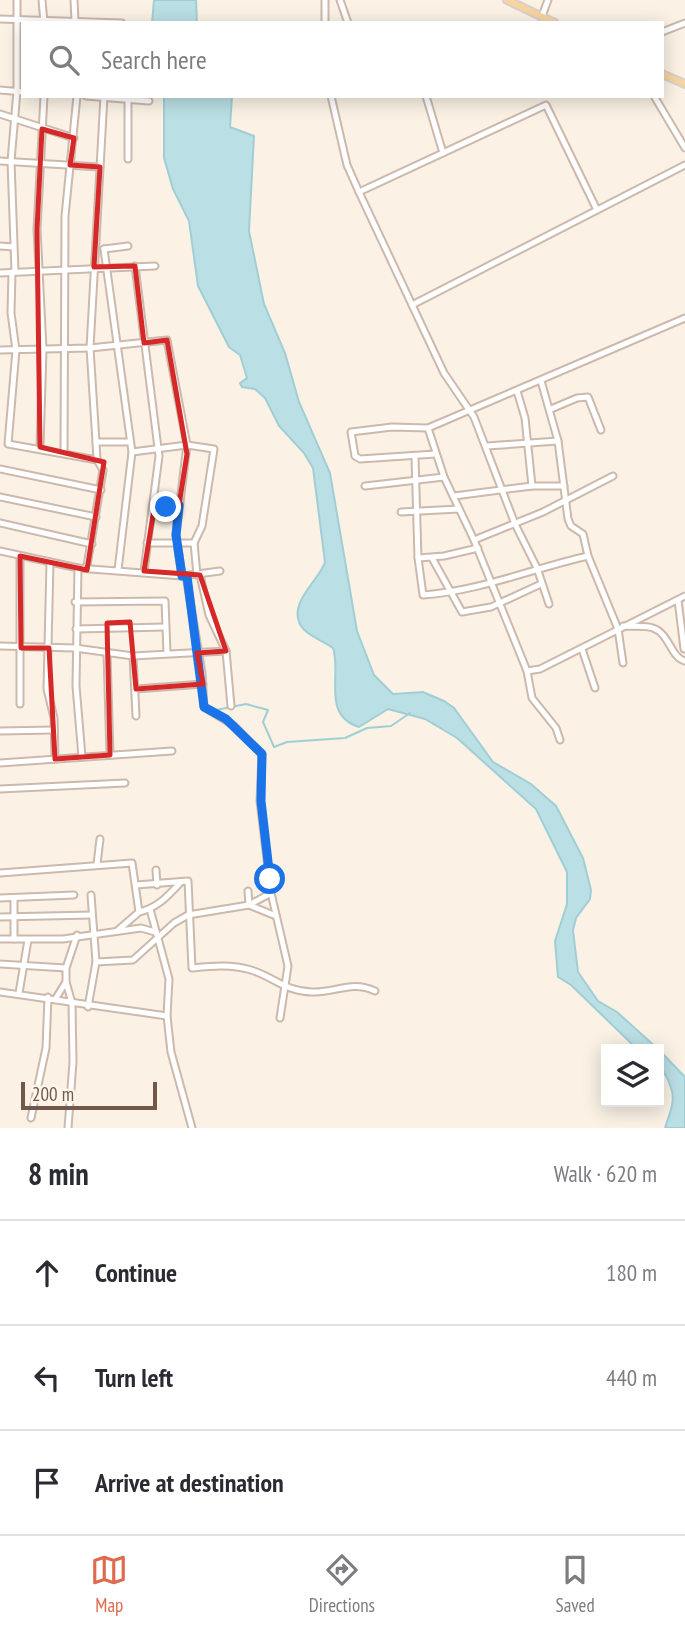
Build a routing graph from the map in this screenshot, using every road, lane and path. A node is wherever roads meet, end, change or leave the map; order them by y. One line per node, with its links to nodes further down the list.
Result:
1 (18, 0): 10 (street)
2 (42, 0): 11 (street)
3 (74, 0): 12 (street)
4 (325, 0): 13 (street)
5 (340, 0): 14 (street)
6 (507, 0): 8 (main road)
7 (548, 0): 8 (street)
8 (542, 16): 15 (main road)
9 (0, 19): 10 (street)
10 (19, 19): 11 (street); 21 (street)
11 (44, 21): 12 (street)
12 (75, 21)
13 (325, 21)
14 (347, 21)
15 (551, 21)
16 (685, 23): 17 (street)
17 (664, 31)
18 (664, 75): 19 (main road)
19 (685, 84)
20 (0, 90): 21 (street)
21 (20, 91): 31 (street)
22 (44, 98): 32 (street)
23 (77, 98): 33 (street)
24 (104, 98): 42 (street)
25 (128, 98): 29 (street); 36 (street)
26 (331, 98): 43 (street)
27 (427, 98): 35 (street)
28 (655, 98): 34 (street)
29 (149, 101)
30 (0, 114): 31 (street)
31 (15, 120): 32 (street); 38 (street)
32 (42, 129): 33 (street); 39 (street)
33 (74, 138): 40 (street)
34 (685, 148)
35 (443, 153): 43 (street); 44 (street)
36 (128, 159)
37 (0, 161): 38 (street)
38 (11, 161): 39 (street); 47 (street)
39 (40, 163): 40 (street); 55 (street)
40 (70, 165): 42 (street); 54 (street)
41 (685, 165): 44 (street)
42 (100, 167): 48 (street)
43 (359, 192): 58 (street)
44 (597, 210): 58 (street)
45 (0, 246): 47 (street)
46 (128, 246): 49 (street)
47 (13, 247): 57 (street)
48 (94, 249): 49 (street); 52 (street)
49 (104, 249): 53 (street)
50 (135, 266): 51 (street); 53 (street); 60 (street)
51 (155, 266)
52 (94, 267): 53 (street); 54 (street); 63 (street)
53 (107, 267): 61 (street)
54 (67, 268): 55 (street); 62 (street)
55 (38, 270): 57 (street); 64 (street)
56 (0, 272): 57 (street)
57 (13, 272): 66 (street)
58 (412, 305): 70 (street)
59 (685, 318): 67 (street)
60 (144, 342): 61 (street); 79 (street); 82 (street)
61 (117, 345): 63 (street); 75 (street)
62 (63, 348): 63 (street); 64 (street); 83 (street)
63 (90, 348): 74 (street)
64 (43, 349): 66 (street); 81 (street)
65 (0, 350): 66 (street)
66 (16, 350): 78 (street)
67 (541, 381): 68 (street); 69 (street)
68 (517, 391): 70 (street); 77 (street)
69 (551, 409): 72 (street); 73 (street)
70 (469, 410): 71 (street); 80 (street)
71 (428, 428): 85 (street); 86 (street)
72 (601, 430)
73 (558, 441): 77 (street); 94 (street)
74 (96, 442): 75 (street); 87 (street)
75 (130, 442): 84 (street)
76 (0, 443): 78 (street)
77 (528, 443): 80 (street); 93 (street)
78 (8, 444): 81 (street)
79 (187, 445): 82 (street); 100 (street); 111 (street)
80 (487, 446): 95 (street)
81 (40, 447): 83 (street)
82 (158, 449): 84 (street); 101 (street)
83 (64, 452): 87 (street)
84 (132, 452): 123 (street)
85 (435, 454): 86 (street); 90 (street)
86 (415, 457): 91 (street)
87 (97, 460): 96 (street)
88 (0, 469): 96 (street)
89 (613, 475): 99 (street)
90 (444, 477): 91 (street); 97 (street)
91 (415, 482): 92 (street); 104 (street)
92 (365, 486)
93 (532, 486): 94 (street); 95 (street)
94 (564, 486): 99 (street)
95 (502, 489): 97 (street); 107 (street)
96 (101, 490): 105 (street)
97 (454, 496): 102 (street)
98 (0, 497): 105 (street)
99 (565, 500): 107 (street); 115 (street)
100 (179, 505): 101 (street); 110 (street)
101 (154, 509): 109 (street)
102 (459, 509): 104 (street); 108 (street)
103 (401, 513): 104 (street)
104 (416, 513): 117 (street)
105 (96, 517): 112 (street)
106 (0, 523): 112 (street)
107 (515, 524): 108 (street); 122 (street)
108 (474, 540): 113 (street)
109 (147, 543): 110 (street); 125 (street)
110 (178, 543): 111 (street); 127 (street)
111 (194, 543): 126 (street)
112 (92, 544): 120 (street)
113 (478, 548): 118 (street); 128 (street)
114 (0, 551): 116 (street)
115 (588, 555): 122 (street); 139 (street)
116 (20, 556): 119 (street); 144 (street)
117 (418, 558): 118 (street); 130 (street)
118 (432, 558): 130 (street)
119 (50, 562): 121 (street); 145 (street)
120 (87, 566): 121 (street); 123 (street)
121 (78, 568): 133 (street)
122 (537, 568): 128 (street); 129 (street)
123 (118, 570): 125 (street)
124 (220, 570): 126 (street)
125 (144, 571): 127 (street)
126 (198, 575): 127 (street); 149 (street)
127 (184, 576): 152 (street)
128 (492, 583): 130 (street); 134 (street)
129 (541, 584): 134 (street); 135 (street)
130 (450, 591): 134 (street)
131 (685, 596): 132 (street)
132 (678, 600): 136 (street); 137 (street)
133 (75, 602): 138 (street); 141 (street)
134 (501, 603): 156 (street)
135 (550, 604)
136 (682, 612): 148 (street)
137 (645, 615): 139 (street); 140 (street)
138 (165, 627): 141 (street); 151 (street)
139 (620, 628): 140 (street); 147 (street); 155 (street)
140 (654, 628): 142 (street)
141 (76, 629): 146 (street)
142 (669, 640): 148 (street); 154 (street)
143 (0, 646): 144 (street)
144 (20, 648): 145 (street); 160 (street)
145 (49, 648): 146 (street); 163 (street)
146 (75, 648): 150 (street); 168 (street)
147 (582, 649): 156 (street); 158 (street)
148 (685, 649)
149 (226, 651): 152 (street); 161 (street)
150 (107, 653): 153 (street); 167 (street)
151 (167, 653): 152 (street); 153 (street)
152 (197, 653): 157 (street)
153 (133, 656): 159 (street)
154 (685, 661)
155 (623, 663)
156 (527, 671): 165 (street)
157 (202, 684): 159 (street); 181 (street)
158 (595, 688)
159 (136, 689): 162 (street)
160 (20, 704)
161 (231, 706)
162 (136, 716)
163 (54, 730): 164 (street); 169 (street)
164 (0, 731)
165 (560, 740)
166 (172, 751): 167 (street)
167 (110, 755): 168 (street)
168 (82, 758): 169 (street)
169 (55, 760): 170 (street)
170 (0, 763)
171 (125, 783): 172 (street)
172 (0, 789)
173 (100, 839): 174 (street)
174 (97, 864): 176 (street); 178 (street)
175 (156, 870): 179 (street)
176 (0, 873)
177 (180, 883): 179 (street); 187 (street); 190 (street)
178 (136, 885): 179 (street); 188 (street)
179 (157, 885)
180 (248, 891): 186 (street)
181 (271, 893): 186 (street); 191 (street)
182 (74, 895): 185 (street)
183 (91, 895): 189 (street)
184 (0, 898): 185 (street)
185 (14, 900): 193 (street)
186 (249, 905): 190 (street); 191 (street)
187 (150, 909): 188 (street); 197 (street)
188 (139, 912): 194 (street)
189 (92, 915): 193 (street); 195 (street)
190 (188, 915): 197 (street); 206 (street)
191 (276, 916): 206 (street)
192 (0, 917): 193 (street)
193 (13, 917): 199 (street)
194 (117, 931): 195 (street); 197 (street)
195 (92, 933): 196 (street); 201 (street)
196 (77, 935): 200 (street); 204 (street)
197 (156, 935): 201 (street); 214 (street)
198 (0, 939): 199 (street)
199 (14, 939): 200 (street)
200 (28, 940): 203 (street)
201 (96, 962): 213 (street)
202 (0, 964): 203 (street)
203 (24, 966): 204 (street); 209 (street)
204 (66, 968): 205 (street)
205 (66, 982): 211 (street); 212 (street)
206 (286, 988): 207 (street); 215 (street)
207 (375, 991)
208 (0, 992): 209 (street)
209 (19, 993): 210 (street)
210 (47, 997): 211 (street); 216 (street)
211 (56, 998): 212 (street)
212 (72, 1003): 213 (street); 217 (street)
213 (88, 1007): 214 (street)
214 (167, 1016): 218 (street)
215 (281, 1018)
216 (31, 1118)
217 (68, 1128)
218 (192, 1128)

